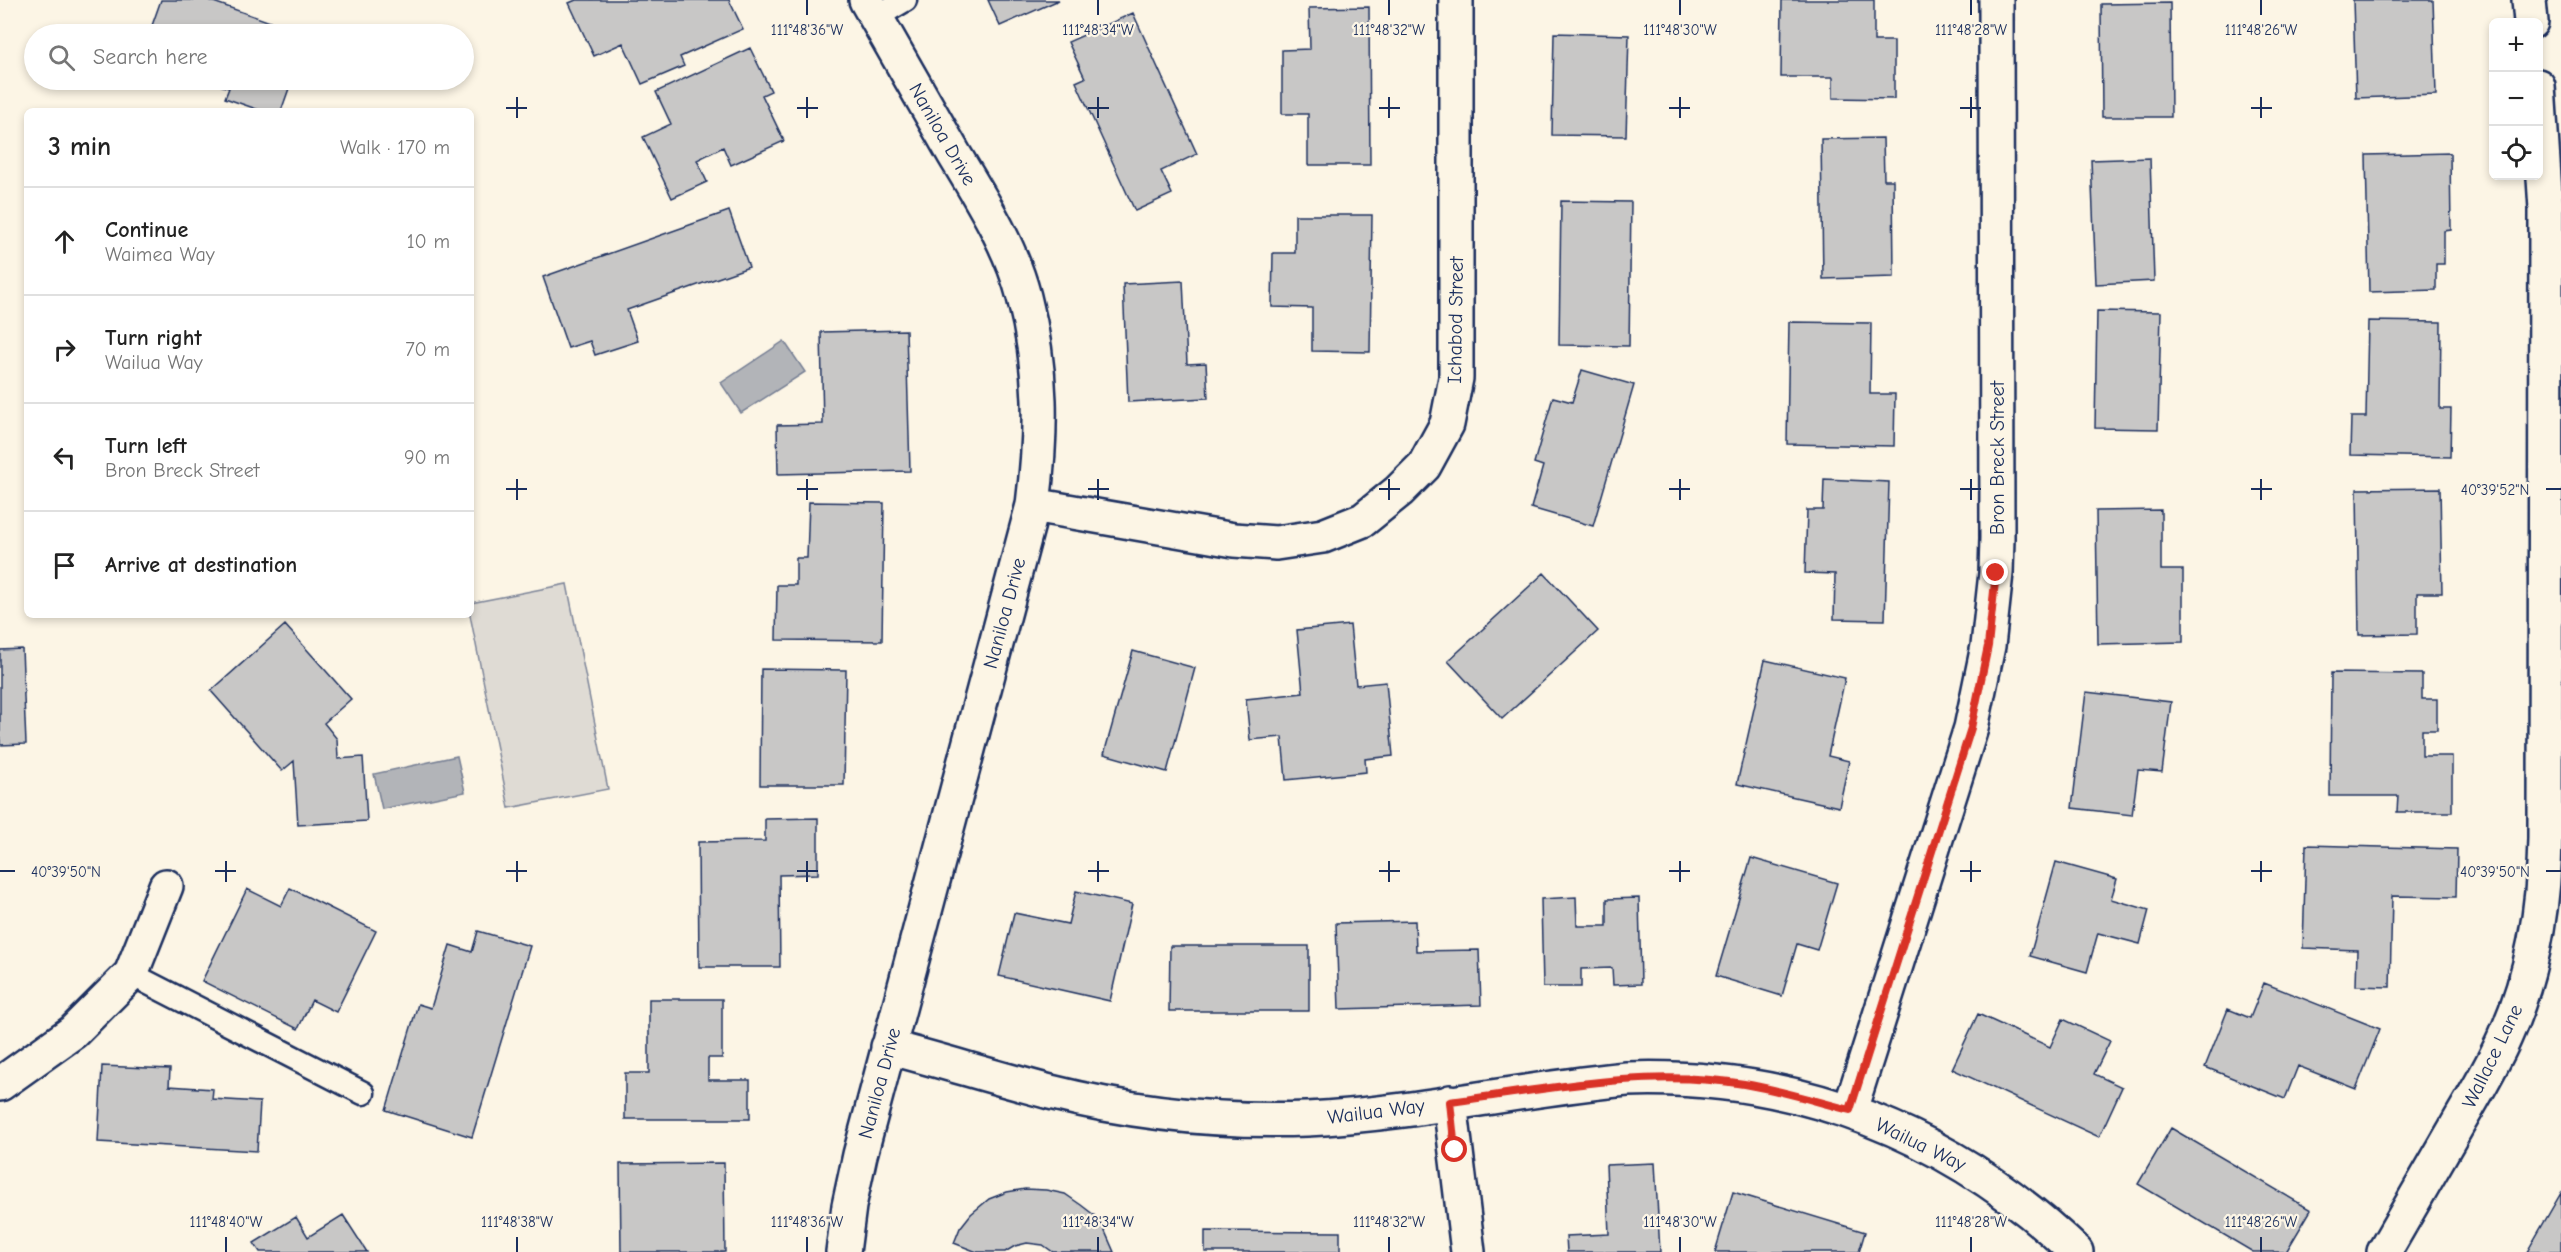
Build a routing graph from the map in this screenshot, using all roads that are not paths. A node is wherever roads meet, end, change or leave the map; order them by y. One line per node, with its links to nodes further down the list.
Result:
1 (905, 0): 5 (lane)
2 (1456, 0): 8 (street, Ichabod Street)
3 (1996, 0): 15 (street, Bron Breck Street)
4 (2529, 0): 6 (street)
5 (871, 8): 8 (street, Naniloa Drive)
6 (2531, 18)
7 (2541, 126): 19 (street, Wallace Lane)
8 (1033, 505): 11 (street, Naniloa Drive)
9 (166, 886): 10 (street)
10 (131, 974): 12 (street); 13 (lane)
11 (888, 1047): 14 (street, Wailua Way); 16 (street, Naniloa Drive)
12 (0, 1084)
13 (363, 1093)
14 (1450, 1102): 15 (street, Wailua Way); 17 (street)
15 (1850, 1110): 18 (street, Wailua Way)
16 (843, 1252)
17 (1468, 1252)
18 (2076, 1252)
19 (2385, 1252)

